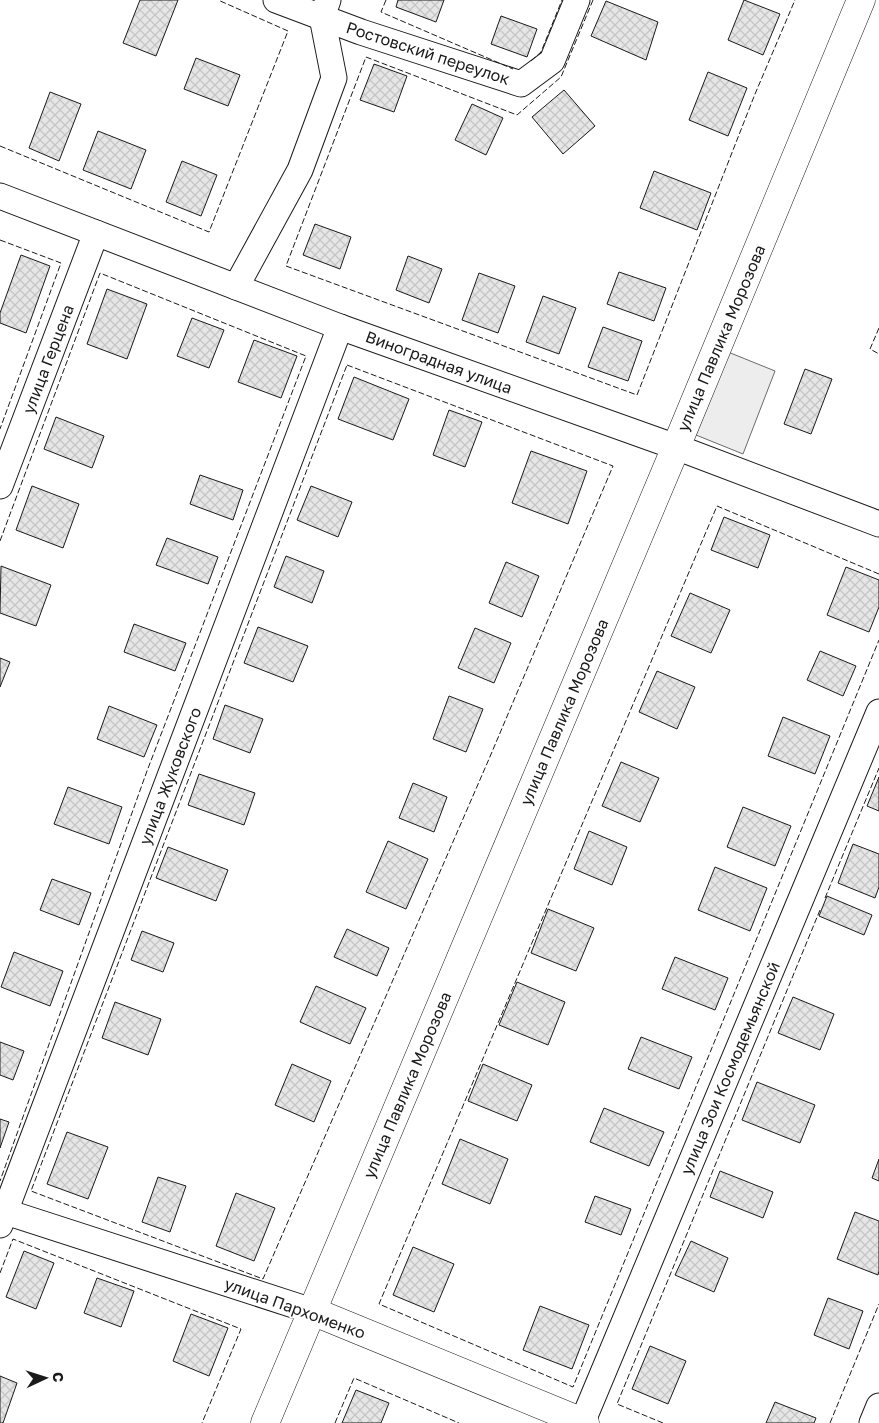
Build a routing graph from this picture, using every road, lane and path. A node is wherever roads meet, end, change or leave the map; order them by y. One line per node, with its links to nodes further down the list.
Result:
1 (276, 0): 4 (street)
2 (577, 0): 4 (street, Ростовский переулок)
3 (861, 0): 9 (street, улица Павлика Морозова)
4 (325, 9): 7 (street)
5 (0, 196): 6 (street, Виноградная улица)
6 (96, 233): 7 (street, Виноградная улица); 10 (street, улица Герцена)
7 (236, 287): 8 (street, Виноградная улица)
8 (340, 327): 9 (street, Виноградная улица); 13 (street, улица Жуковского)
9 (676, 447): 11 (street, Виноградная улица); 14 (street, улица Павлика Морозова)
10 (0, 486)
11 (879, 524)
12 (879, 712): 17 (street, улица Зои Космодемьянской)
13 (2, 1215): 14 (street, улица Пархоменко)
14 (312, 1311): 16 (street, улица Павлика Морозова); 17 (street, улица Пархоменко)
15 (879, 1406): 18 (street)
16 (265, 1423)
17 (583, 1423)
18 (872, 1423)

